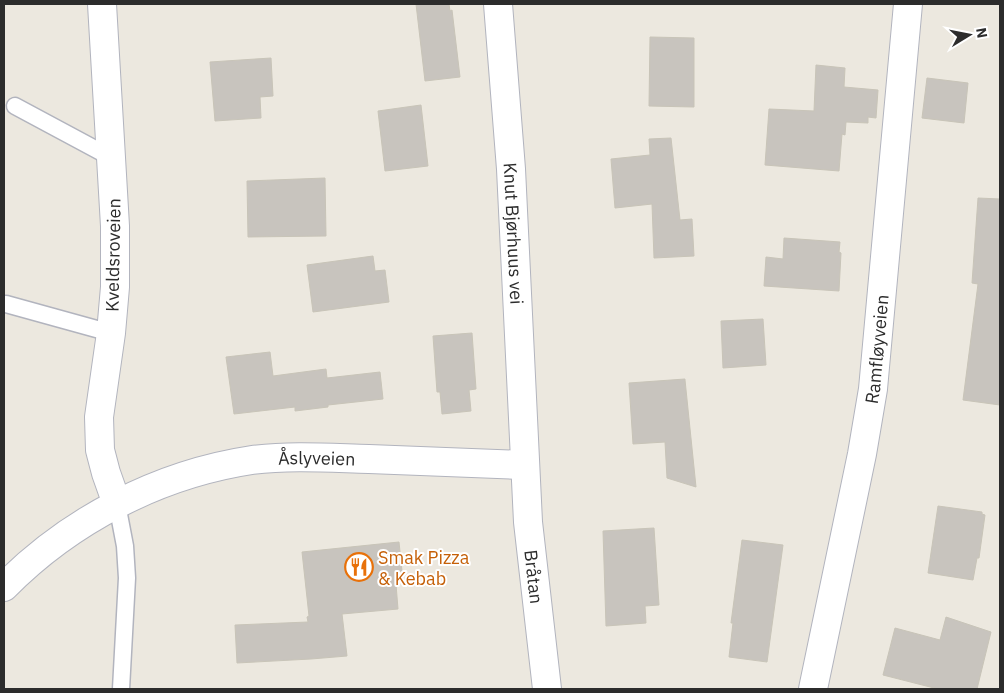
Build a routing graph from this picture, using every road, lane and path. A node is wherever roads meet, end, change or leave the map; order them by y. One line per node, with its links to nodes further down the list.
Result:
1 (102, 4): 5 (street, Kveldsroveien)
2 (498, 4): 8 (street, Knut Bjørhuus vei)
3 (908, 4): 13 (street, Ramfløyveien)
4 (15, 106): 5 (lane)
5 (112, 158): 7 (street, Kveldsroveien)
6 (6, 304): 7 (lane)
7 (112, 333): 9 (street, Kveldsroveien)
8 (524, 465): 9 (street, Åslyveien); 12 (street, Bråtan)
9 (116, 504): 10 (street, Åslyveien); 11 (lane)
10 (4, 587)
11 (121, 689)
12 (547, 689)
13 (813, 689)

